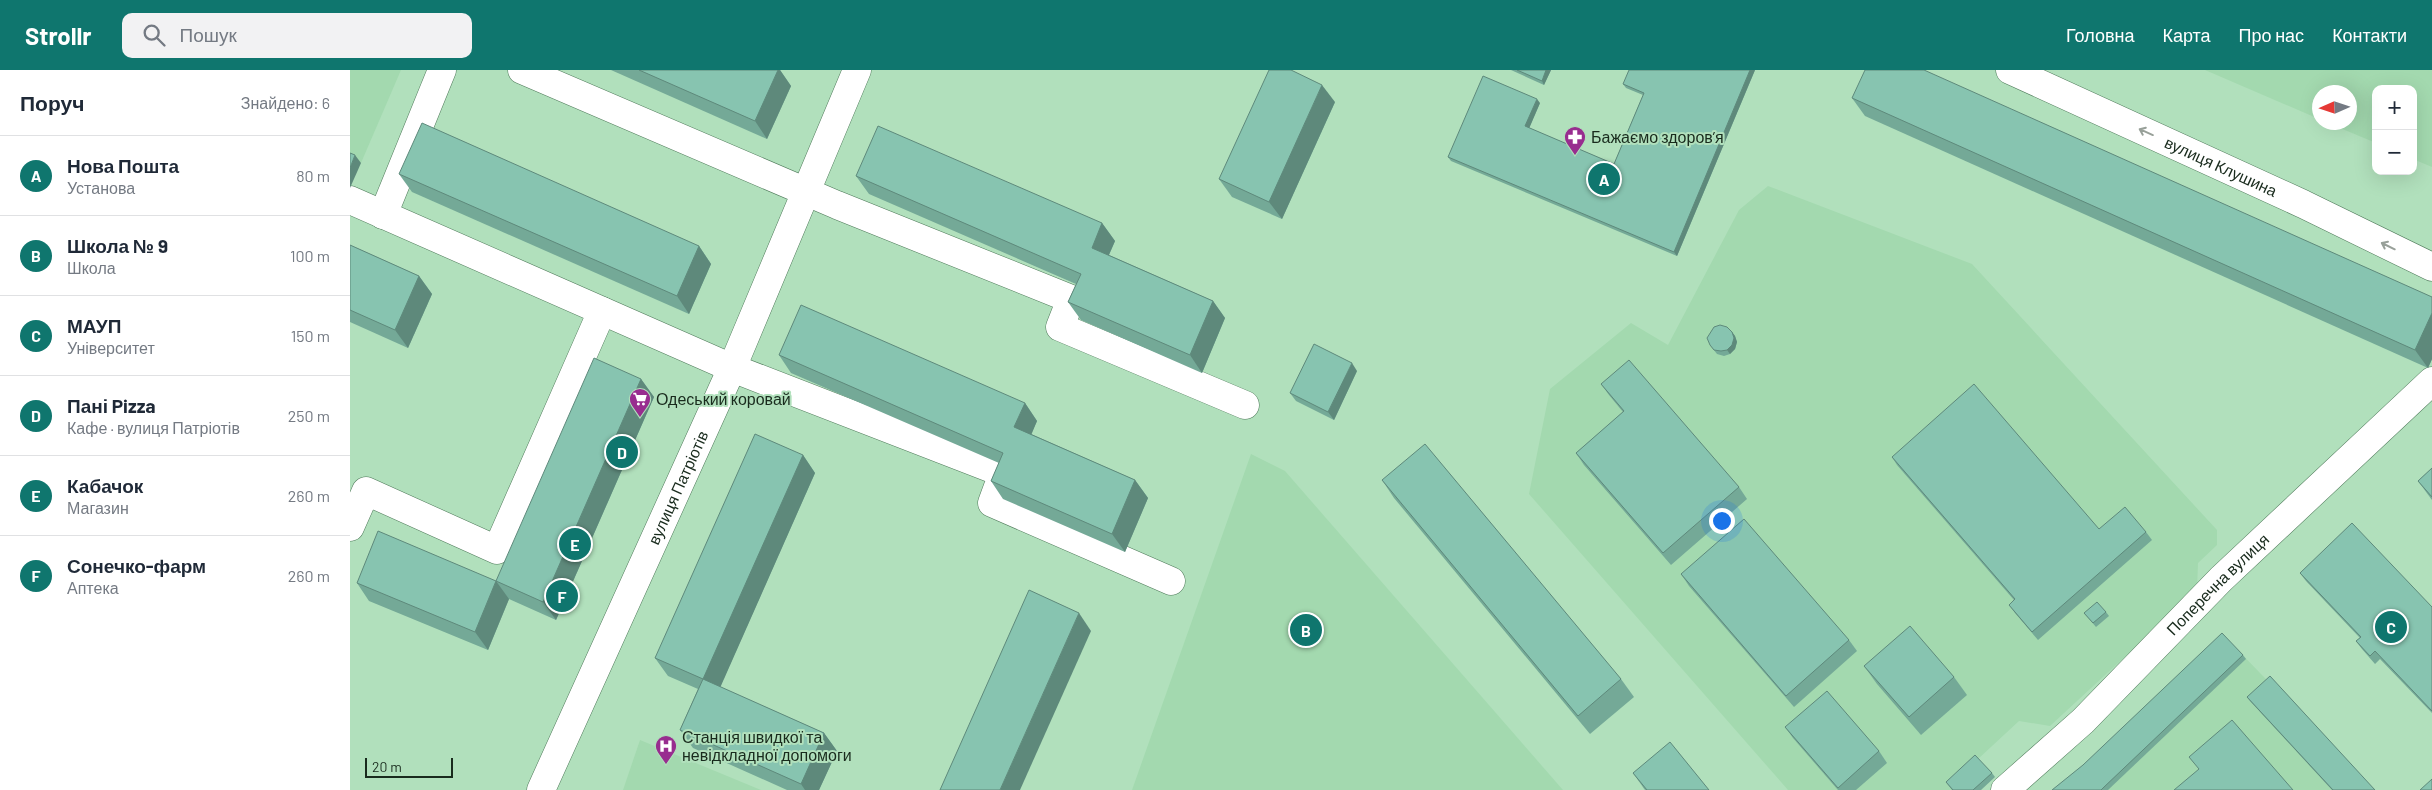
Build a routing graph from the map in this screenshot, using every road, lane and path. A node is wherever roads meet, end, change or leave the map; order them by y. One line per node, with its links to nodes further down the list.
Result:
1 (442, 70): 7 (street)
2 (522, 70): 5 (street)
3 (857, 70): 5 (street, вулиця Патріотів)
4 (2010, 70): 8 (street, вулиця Клушина, one-way to 4)
5 (805, 190): 10 (street, вулиця Патріотів); 12 (street)
6 (350, 200): 7 (street)
7 (383, 215): 9 (street)
8 (2432, 267)
9 (602, 310): 10 (street); 13 (street)
10 (732, 368): 14 (street); 15 (street, вулиця Патріотів)
11 (2432, 381): 16 (street, Поперечна вулиця)
12 (1246, 405)
13 (350, 527)
14 (1171, 581)
15 (541, 790)
16 (2005, 790)

